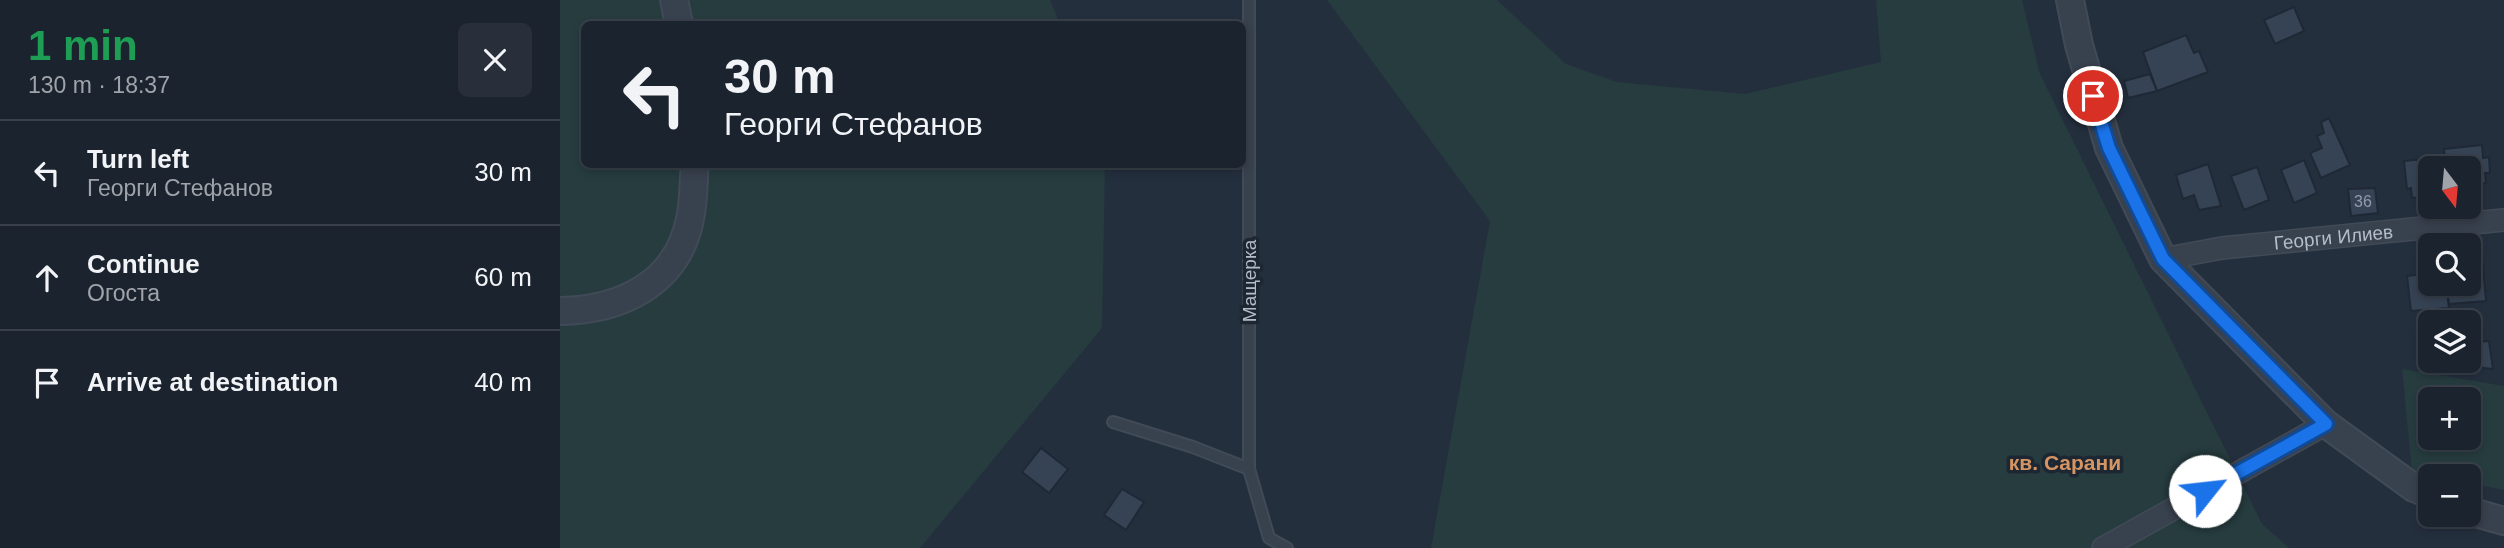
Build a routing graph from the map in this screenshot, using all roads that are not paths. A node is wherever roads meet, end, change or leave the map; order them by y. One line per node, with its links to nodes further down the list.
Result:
1 (674, 0): 4 (street)
2 (1249, 0): 11 (lane, Мащерка)
3 (2070, 0): 7 (street)
4 (678, 21)
5 (695, 168): 8 (street)
6 (2504, 219): 7 (street, Георги Илиев)
7 (2163, 259): 10 (street)
8 (560, 311)
9 (1113, 422): 11 (lane)
10 (2326, 424): 12 (street); 16 (street)
11 (1250, 470): 15 (lane, Мащерка)
12 (2418, 490)
13 (2481, 514): 14 (street)
14 (2504, 521)
15 (1287, 548)
16 (2103, 548)

